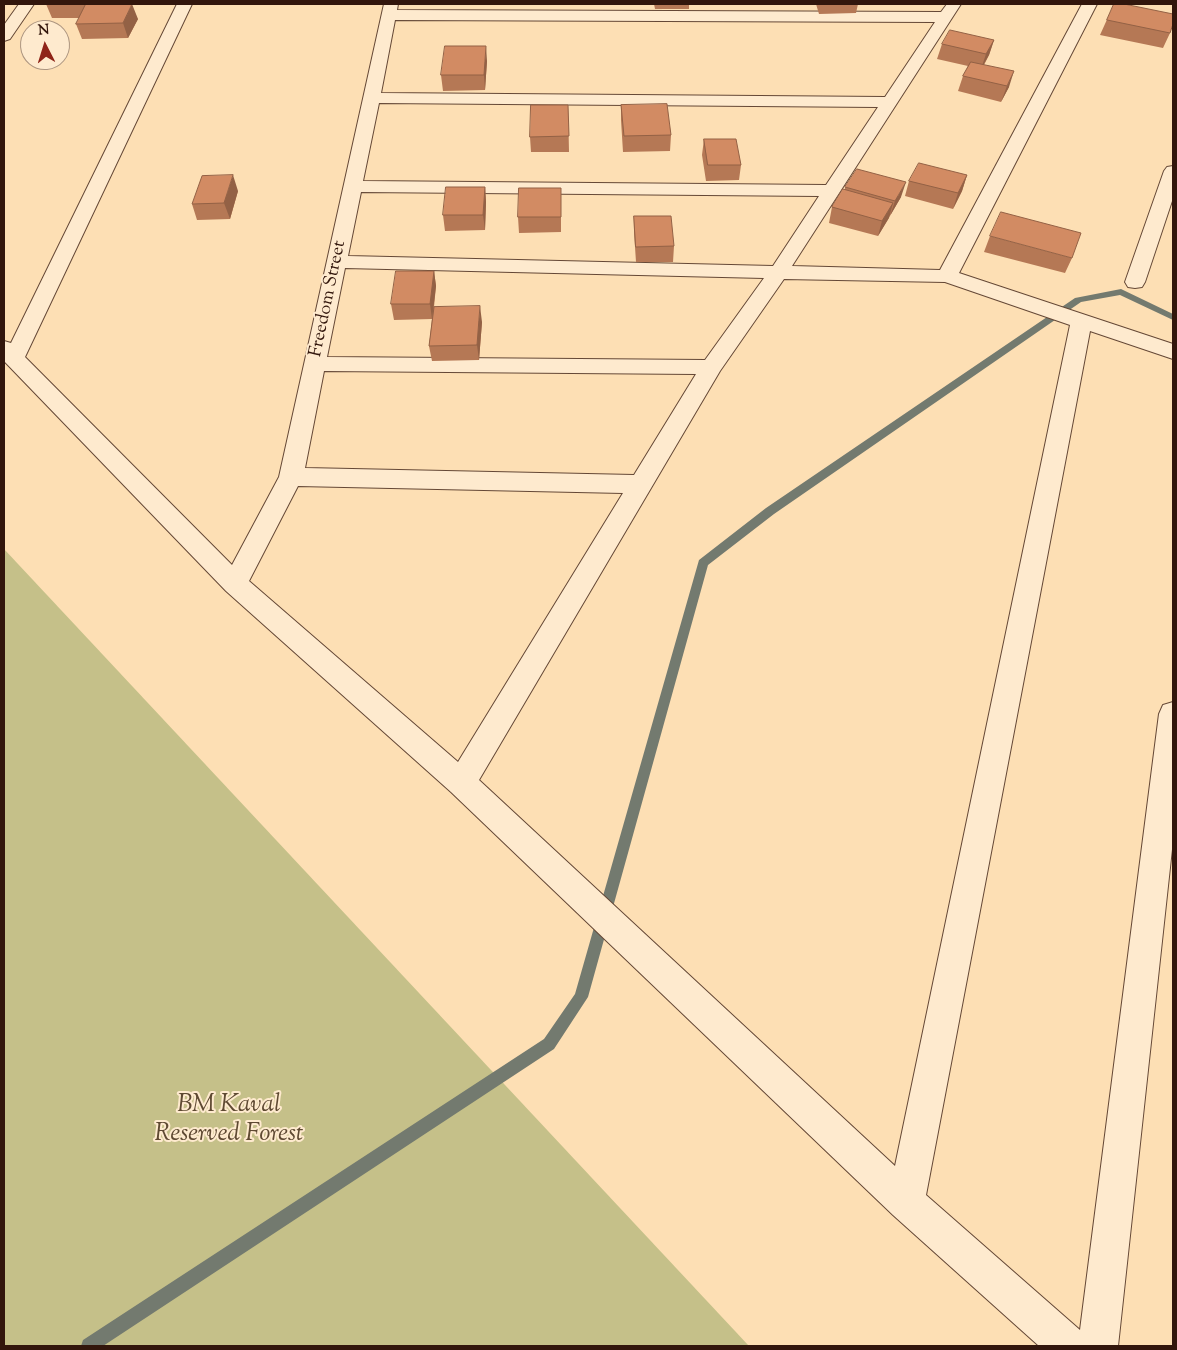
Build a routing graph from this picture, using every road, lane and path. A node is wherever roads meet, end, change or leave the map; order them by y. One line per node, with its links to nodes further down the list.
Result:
1 (26, 4): 6 (street)
2 (184, 4): 19 (street)
3 (1090, 4): 15 (street)
4 (390, 10): 5 (street); 7 (street, Freedom Street)
5 (950, 10): 8 (street)
6 (4, 36)
7 (371, 98): 8 (street); 10 (street, Freedom Street)
8 (890, 102): 11 (street)
9 (1173, 170): 12 (street)
10 (353, 186): 11 (street); 13 (street, Freedom Street)
11 (832, 191): 14 (street)
12 (1170, 192): 16 (street)
13 (336, 262): 14 (street); 20 (street, Freedom Street)
14 (778, 273): 15 (street); 21 (street)
15 (947, 276): 17 (street)
16 (1135, 282)
17 (1081, 322): 18 (street); 27 (street)
18 (1173, 352)
19 (9, 353): 24 (street)
20 (315, 364): 21 (street); 22 (street, Freedom Street)
21 (711, 367): 23 (street)
22 (290, 478): 23 (street); 24 (street, Freedom Street)
23 (640, 484): 26 (street)
24 (235, 584): 26 (street)
25 (1173, 714): 29 (street)
26 (462, 783): 27 (street)
27 (906, 1202): 28 (street)
28 (1068, 1346)
29 (1098, 1346)

